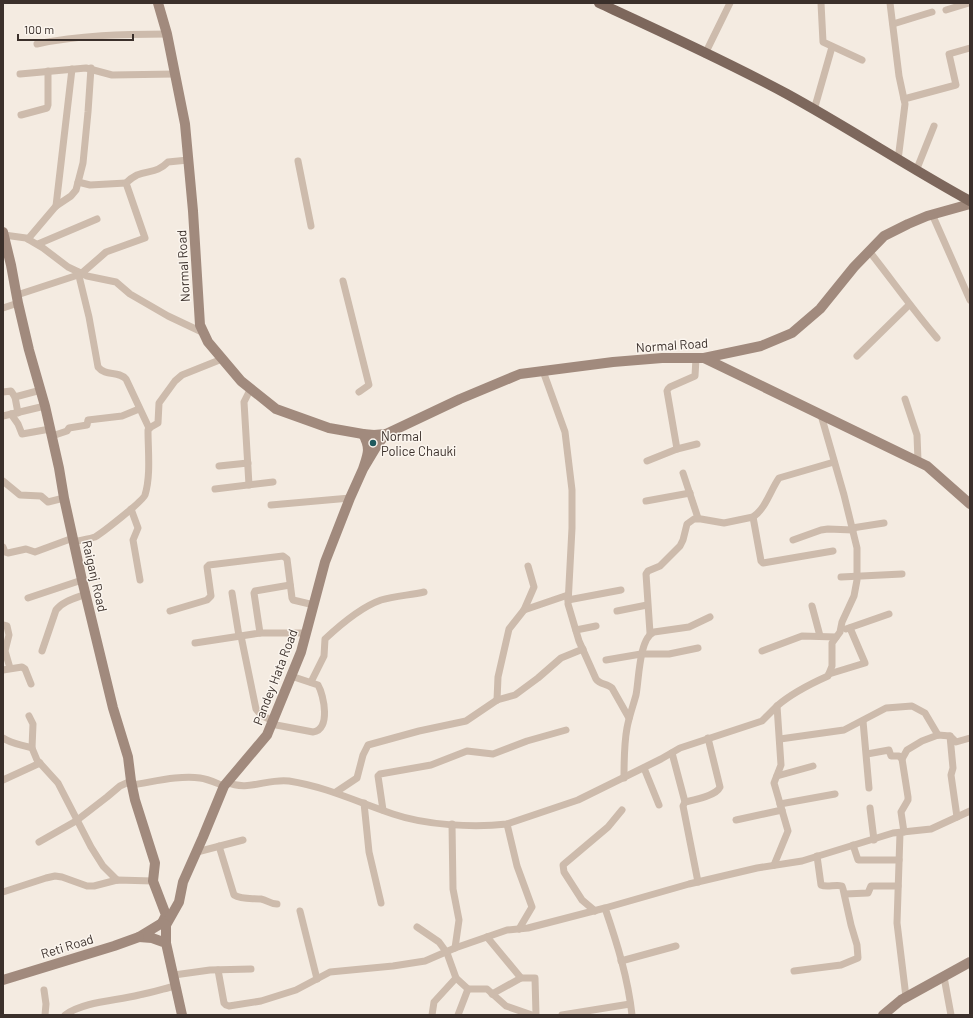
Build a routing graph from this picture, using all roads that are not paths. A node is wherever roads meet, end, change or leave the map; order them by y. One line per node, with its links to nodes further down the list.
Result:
1 (158, 3): 10 (main road, Normal Road)
2 (599, 3): 14 (main road)
3 (730, 3): 14 (street)
4 (821, 3): 12 (street)
5 (890, 3): 9 (street)
6 (969, 3): 7 (street)
7 (946, 10)
8 (932, 12): 9 (street)
9 (893, 24): 21 (street)
10 (167, 34): 11 (street); 20 (main road, Normal Road)
11 (37, 44)
12 (832, 48): 15 (street); 22 (street)
13 (970, 48): 21 (street)
14 (705, 54): 22 (main road)
15 (862, 60)
16 (91, 68): 17 (street); 20 (street); 29 (street)
17 (72, 69): 18 (street); 33 (street)
18 (48, 71): 19 (street); 23 (street)
19 (20, 74)
20 (175, 74): 25 (main road, Normal Road)
21 (904, 99): 26 (street)
22 (814, 110): 26 (main road)
23 (20, 115)
24 (934, 126): 28 (street)
25 (188, 160): 30 (street); 47 (main road, Normal Road)
26 (898, 160): 28 (main road)
27 (298, 161): 36 (street)
28 (916, 171): 31 (main road)
29 (78, 182): 30 (street); 33 (street)
30 (126, 183): 41 (street)
31 (970, 201)
32 (970, 204): 34 (main road, Normal Road)
33 (56, 206): 38 (street)
34 (932, 214): 40 (main road, Normal Road); 44 (street)
35 (97, 219): 39 (street)
36 (311, 226)
37 (4, 233): 38 (street); 43 (main road, Raiganj Road)
38 (28, 239): 39 (street)
39 (38, 244): 41 (street)
40 (869, 251): 45 (street); 51 (main road, Normal Road)
41 (79, 273): 43 (street); 47 (street); 60 (street)
42 (343, 281): 56 (street)
43 (18, 299): 46 (street); 54 (main road, Raiganj Road)
44 (970, 300)
45 (909, 305): 48 (street); 49 (street)
46 (3, 308)
47 (204, 333): 50 (main road, Normal Road)
48 (937, 338)
49 (857, 356)
50 (222, 358): 53 (main road, Normal Road); 64 (street)
51 (700, 358): 52 (main road, Normal Road); 62 (main road); 69 (street)
52 (543, 371): 67 (main road, Normal Road); 108 (street)
53 (251, 388): 66 (main road, Normal Road); 73 (street)
54 (41, 390): 57 (street); 59 (main road, Raiganj Road)
55 (3, 392): 57 (street)
56 (359, 392)
57 (15, 397): 61 (street)
58 (905, 399): 70 (street)
59 (45, 406): 61 (street); 65 (main road, Raiganj Road)
60 (139, 409): 64 (street); 65 (street)
61 (14, 414): 63 (street); 65 (street)
62 (821, 415): 70 (main road); 72 (street)
63 (3, 416)
64 (149, 428): 87 (street)
65 (51, 432): 82 (main road, Raiganj Road)
66 (363, 434): 67 (main road, Normal Road); 75 (main road)
67 (386, 434): 75 (main road)
68 (697, 444): 69 (street)
69 (677, 450): 71 (street)
70 (918, 461): 85 (main road)
71 (647, 462)
72 (834, 462): 88 (street); 91 (street)
73 (248, 463): 74 (street); 79 (street)
74 (219, 466)
75 (363, 469): 83 (main road, Pandey Hata Road)
76 (683, 473): 81 (street)
77 (3, 481): 82 (street)
78 (273, 482): 79 (street)
79 (249, 485): 80 (street)
80 (215, 489)
81 (690, 493): 84 (street); 89 (street)
82 (64, 498): 92 (main road, Raiganj Road)
83 (350, 498): 86 (street); 109 (main road, Pandey Hata Road)
84 (646, 501)
85 (970, 504)
86 (271, 505)
87 (131, 509): 92 (street); 101 (street)
88 (753, 517): 89 (street); 95 (street)
89 (698, 518): 110 (street)
90 (884, 523): 91 (street)
91 (852, 529): 93 (street); 98 (street)
92 (74, 540): 94 (street); 100 (main road, Raiganj Road)
93 (793, 540)
94 (3, 547)
95 (834, 551)
96 (528, 566): 112 (street)
97 (902, 574): 98 (street)
98 (857, 575): 99 (street); 124 (street)
99 (841, 577)
100 (82, 580): 106 (main road, Raiganj Road); 107 (street)
101 (140, 580)
102 (290, 585): 109 (street); 114 (street); 121 (street)
103 (621, 590): 108 (street)
104 (424, 592): 137 (street)
105 (232, 593): 125 (street)
106 (86, 594): 130 (street); 162 (main road, Raiganj Road)
107 (28, 598)
108 (568, 598): 112 (street); 120 (street)
109 (314, 605): 122 (main road, Pandey Hata Road)
110 (647, 606): 113 (street); 123 (street)
111 (812, 606): 126 (street)
112 (524, 610): 139 (street)
113 (617, 610)
114 (170, 611)
115 (889, 614): 119 (street)
116 (710, 617): 123 (street)
117 (3, 625): 134 (street)
118 (596, 626): 120 (street)
119 (850, 628): 124 (street); 135 (street)
120 (576, 630): 129 (street)
121 (260, 633): 122 (street); 125 (street)
122 (306, 633): 136 (main road, Pandey Hata Road)
123 (650, 633): 132 (street)
124 (838, 634): 126 (street); 135 (street)
125 (240, 636): 127 (street); 144 (street)
126 (820, 636): 131 (street)
127 (196, 643)
128 (698, 648): 132 (street)
129 (583, 649): 139 (street); 142 (street)
130 (42, 651)
131 (762, 651)
132 (641, 654): 133 (street); 142 (street)
133 (606, 660)
134 (7, 669): 138 (street)
135 (829, 674): 140 (street)
136 (292, 676): 137 (street); 144 (main road, Pandey Hata Road)
137 (311, 682): 144 (street)
138 (32, 684)
139 (497, 700): 165 (street)
140 (777, 706): 149 (street); 151 (street)
141 (29, 716): 152 (street)
142 (629, 718): 160 (street)
143 (863, 721): 146 (street); 151 (street); 154 (street)
144 (272, 723): 163 (main road, Pandey Hata Road)
145 (566, 730): 172 (street)
146 (938, 735): 147 (street); 155 (street)
147 (950, 736): 150 (street); 175 (street)
148 (3, 738): 152 (street)
149 (708, 738): 153 (street); 167 (street)
150 (970, 738)
151 (780, 739): 159 (street)
152 (32, 748): 156 (street)
153 (672, 753): 158 (street); 167 (street)
154 (867, 754): 155 (street); 164 (street)
155 (902, 759): 180 (street)
156 (40, 763): 161 (street); 177 (street)
157 (813, 766): 159 (street)
158 (644, 768): 160 (street); 169 (street)
159 (777, 776): 170 (street)
160 (624, 778): 179 (street)
161 (3, 780)
162 (132, 783): 163 (street); 177 (street); 191 (main road, Raiganj Road)
163 (225, 784): 165 (street); 186 (main road, Pandey Hata Road)
164 (869, 788)
165 (336, 792): 168 (street)
166 (835, 794): 170 (street)
167 (685, 802): 192 (street)
168 (364, 803): 172 (street); 196 (street)
169 (659, 805)
170 (781, 807): 176 (street); 189 (street)
171 (870, 808): 182 (street)
172 (383, 810): 178 (street)
173 (622, 810): 200 (street)
174 (970, 811): 175 (street)
175 (957, 817): 180 (street)
176 (736, 820)
177 (76, 821): 183 (street); 190 (street)
178 (452, 824): 179 (street); 208 (street)
179 (507, 824): 203 (street)
180 (902, 832): 182 (street); 188 (street)
181 (243, 840): 185 (street)
182 (874, 840): 184 (street)
183 (39, 842)
184 (853, 845): 187 (street); 188 (street)
185 (219, 846): 186 (street); 197 (street)
186 (197, 852): 201 (main road, Pandey Hata Road)
187 (817, 856): 189 (street); 195 (street)
188 (899, 860): 193 (street)
189 (774, 865): 192 (street)
190 (117, 880): 191 (street); 194 (street)
191 (153, 881): 201 (main road, Raiganj Road)
192 (698, 882): 198 (street)
193 (898, 886): 195 (street); 225 (street)
194 (3, 892)
195 (844, 894): 214 (street)
196 (381, 903)
197 (277, 904)
198 (605, 908): 200 (street); 210 (street)
199 (300, 911): 219 (street)
200 (595, 911): 203 (street)
201 (164, 924): 204 (main road, Reti Road); 206 (main road, Raiganj Road)
202 (417, 927): 209 (street)
203 (519, 929): 205 (street)
204 (139, 937): 206 (main road); 220 (main road, Reti Road)
205 (487, 937): 208 (street); 218 (street)
206 (166, 943): 215 (main road, Raiganj Road)
207 (676, 946): 210 (street)
208 (455, 948): 209 (street)
209 (446, 952): 217 (street); 219 (street)
210 (621, 961): 226 (street)
211 (970, 962): 216 (main road)
212 (251, 969): 213 (street)
213 (218, 970): 215 (street); 219 (street)
214 (794, 970)
215 (174, 975): 221 (main road, Raiganj Road)
216 (944, 977): 225 (main road); 237 (street)
217 (456, 978): 222 (street); 230 (street)
218 (521, 978): 224 (street); 233 (street)
219 (317, 979)
220 (3, 980)
221 (175, 986): 227 (street); 229 (main road, Raiganj Road)
222 (468, 989): 224 (street); 231 (street)
223 (44, 990): 228 (street)
224 (492, 994): 232 (street)
225 (906, 997): 236 (main road)
226 (630, 1004): 234 (street); 235 (street)
227 (68, 1014)
228 (45, 1015)
229 (182, 1015)
230 (432, 1015)
231 (458, 1015)
232 (532, 1015)
233 (536, 1015)
234 (562, 1015)
235 (632, 1015)
236 (882, 1015)
237 (951, 1015)

